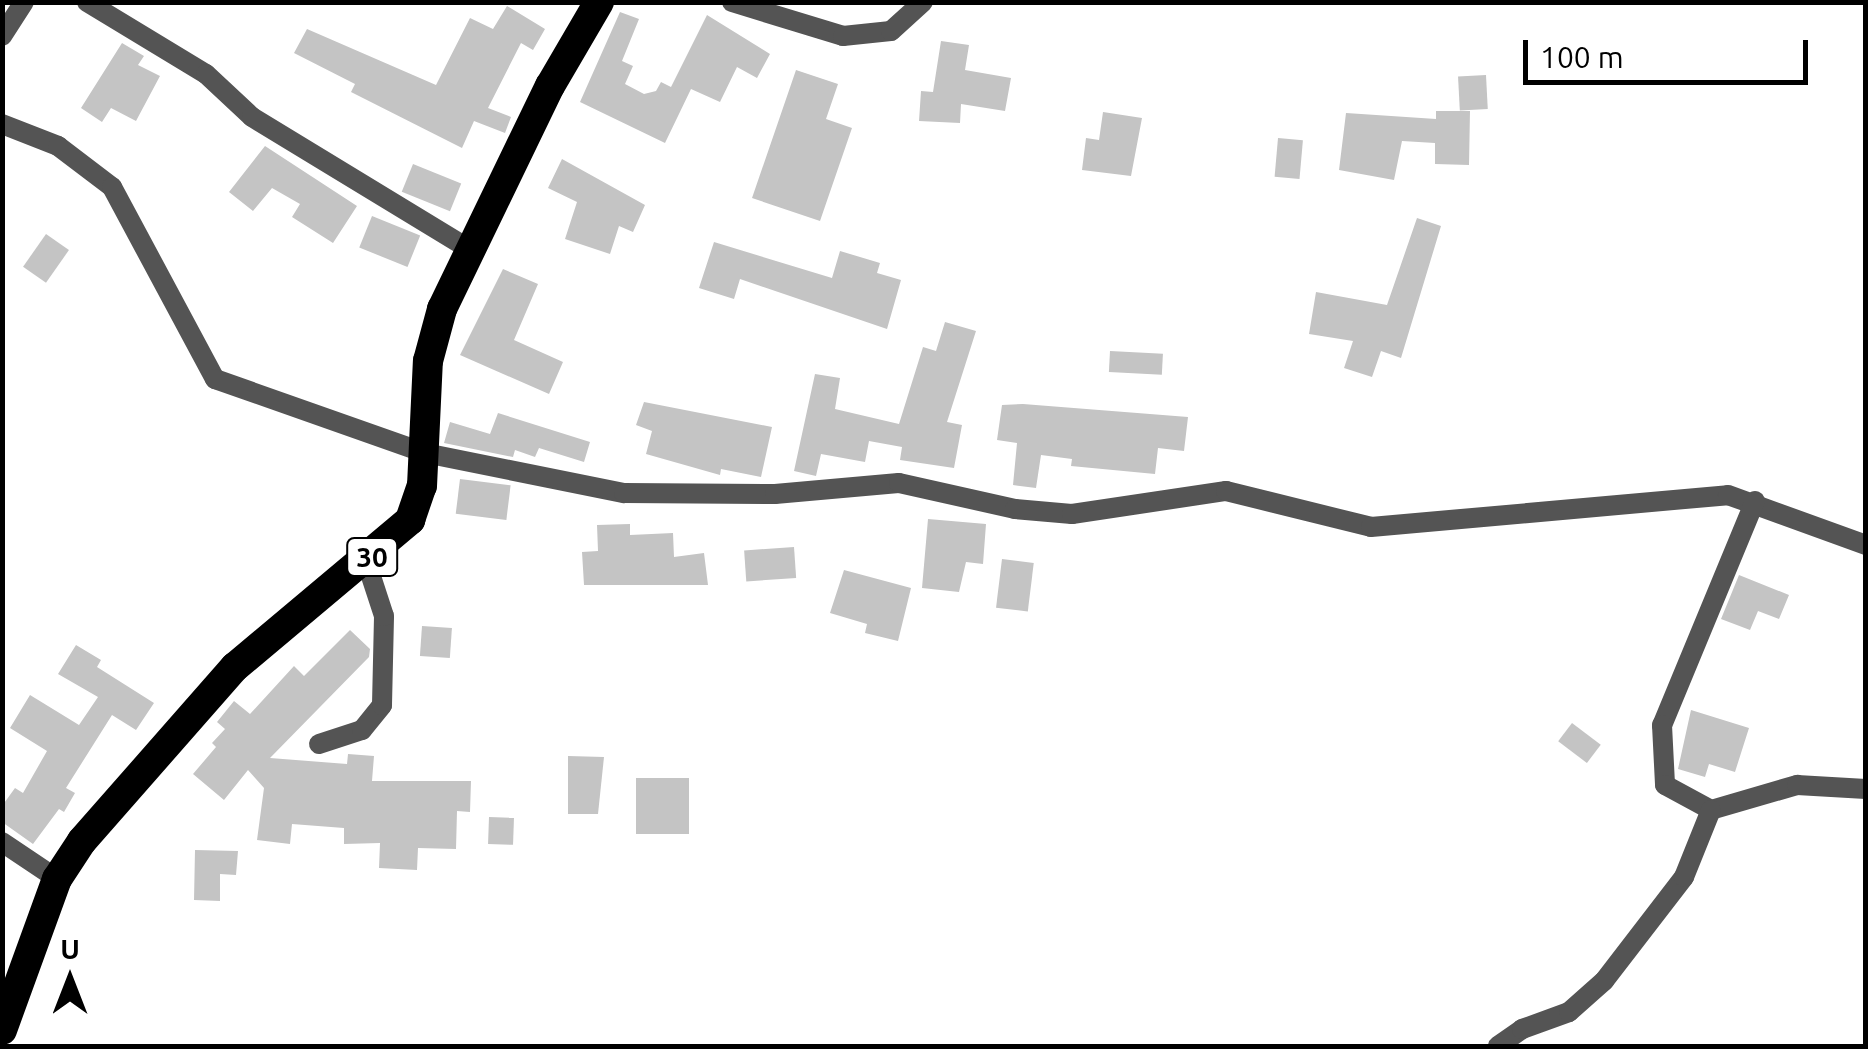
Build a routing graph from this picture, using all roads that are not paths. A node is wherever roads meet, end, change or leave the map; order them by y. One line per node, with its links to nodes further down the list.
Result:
1 (24, 2): 6 (street)
2 (88, 2): 8 (street)
3 (599, 2): 8 (highway, 30)
4 (732, 2): 5 (street)
5 (923, 2)
6 (2, 36)
7 (2, 124): 9 (street)
8 (468, 250): 9 (highway, 30)
9 (425, 452): 10 (street); 12 (highway, 30)
10 (1756, 501): 11 (street); 15 (street)
11 (1866, 545)
12 (366, 561): 13 (street); 17 (highway, 30)
13 (318, 744)
14 (1866, 789): 15 (street)
15 (1712, 810): 19 (street)
16 (2, 842): 17 (street)
17 (57, 879): 18 (highway, 30)
18 (2, 1030)
19 (1498, 1046)

